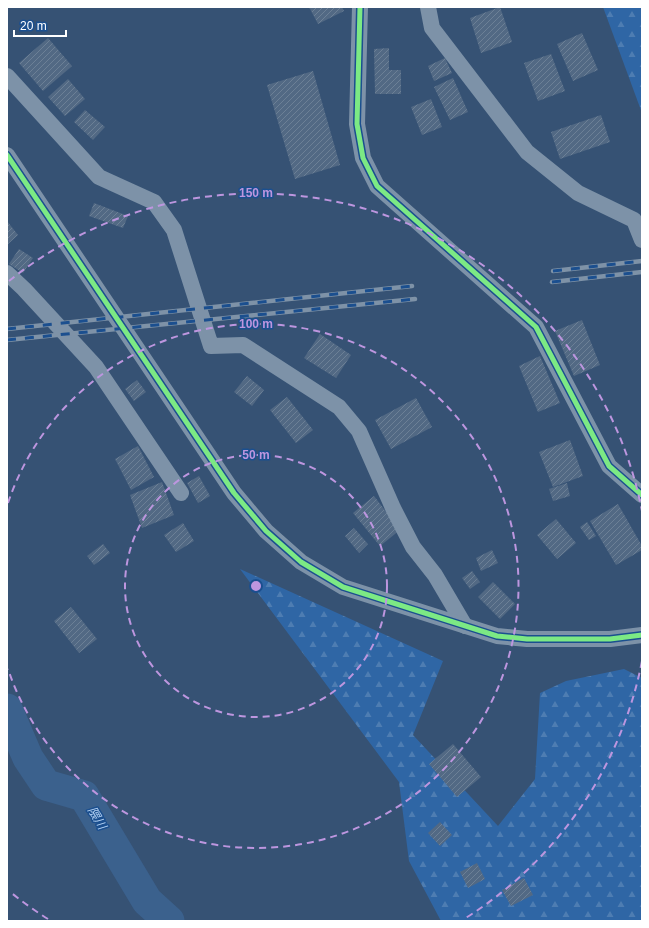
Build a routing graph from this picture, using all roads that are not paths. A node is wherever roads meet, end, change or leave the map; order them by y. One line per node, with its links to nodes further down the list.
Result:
1 (360, 7): 8 (street)
2 (428, 7): 5 (street)
3 (7, 76): 9 (street)
4 (7, 155): 9 (street)
5 (642, 240)
6 (7, 273): 7 (street)
7 (181, 492)
8 (642, 494)
9 (465, 626): 10 (street)
10 (642, 635)

